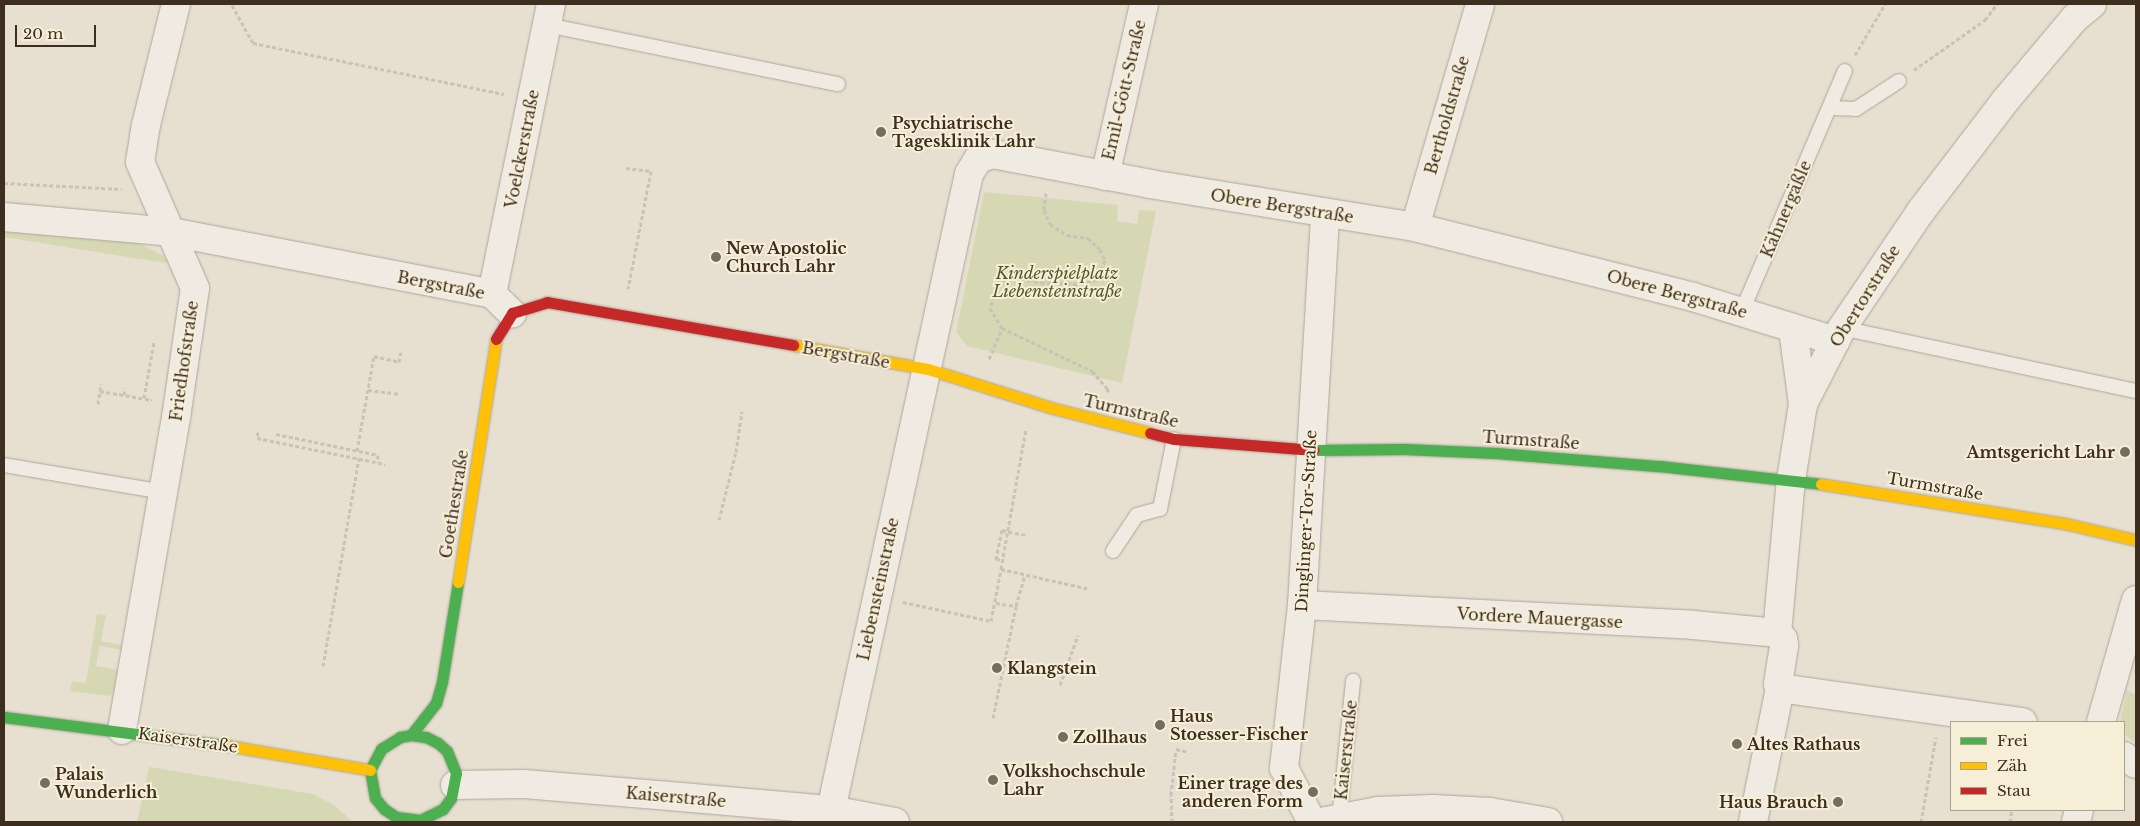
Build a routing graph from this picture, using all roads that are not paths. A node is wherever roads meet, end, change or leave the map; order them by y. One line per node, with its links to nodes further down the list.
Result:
1 (176, 4): 14 (street, Friedhofstraße)
2 (1144, 4): 10 (street, Emil-Gött-Straße)
3 (1480, 4): 13 (street, Bertholdstraße)
4 (2092, 4): 19 (street, Obertorstraße)
5 (549, 14): 8 (lane); 15 (street, Voelckerstraße)
6 (1845, 71): 9 (lane, Kähnergäßle)
7 (1899, 81): 9 (lane)
8 (838, 84)
9 (1831, 108): 16 (lane, Kähnergäßle)
10 (1104, 176): 11 (street, Obere Bergstraße); 20 (street, Obere Bergstraße)
11 (1325, 213): 13 (street, Obere Bergstraße); 24 (street, Dinglinger-Tor-Straße)
12 (4, 217): 14 (street, Bergstraße)
13 (1415, 227): 16 (street, Obere Bergstraße)
14 (171, 232): 15 (street, Bergstraße); 27 (street, Friedhofstraße)
15 (492, 294): 17 (street, Bergstraße)
16 (1742, 311): 18 (street, Obere Bergstraße)
17 (512, 313): 20 (street, Bergstraße); 35 (street, Goethestraße)
18 (1792, 329): 19 (street, Obere Bergstraße); 22 (street)
19 (1838, 335): 21 (lane); 22 (street, Obertorstraße)
20 (928, 369): 23 (street, Turmstraße); 46 (street, Liebensteinstraße)
21 (2136, 391)
22 (1803, 404): 26 (street, Obertorstraße)
23 (1174, 439): 24 (street, Turmstraße); 29 (lane)
24 (1310, 450): 26 (street, Turmstraße); 31 (street, Dinglinger-Tor-Straße)
25 (4, 465): 27 (lane)
26 (1791, 480): 28 (street, Turmstraße); 32 (street, Obertorstraße)
27 (163, 492): 39 (street, Friedhofstraße)
28 (2136, 540)
29 (1113, 551)
30 (2136, 600): 38 (street)
31 (1302, 605): 32 (street, Vordere Mauergasse); 51 (street, Dinglinger-Tor-Straße)
32 (1777, 633): 34 (street, Obertorstraße)
33 (1353, 681): 49 (lane, Kaiserstraße)
34 (1780, 688): 37 (street); 53 (street, Obertorstraße)
35 (436, 703): 40 (street, Goethestraße); 41 (street, Goethestraße)
36 (4, 717): 39 (street, Kaiserstraße)
37 (2016, 721)
38 (2101, 721)
39 (122, 730): 44 (street, Kaiserstraße)
40 (411, 735): 41 (street); 44 (street)
41 (438, 743): 45 (street)
42 (2125, 757): 43 (street)
43 (2136, 764)
44 (370, 770): 48 (street)
45 (455, 785): 46 (street, Kaiserstraße); 47 (street)
46 (831, 810): 50 (street, Kaiserstraße)
47 (430, 819): 48 (street)
48 (397, 820)
49 (1330, 821): 52 (street, Kaiserstraße)
50 (895, 822)
51 (1312, 822)
52 (1548, 822)
53 (1753, 822)

